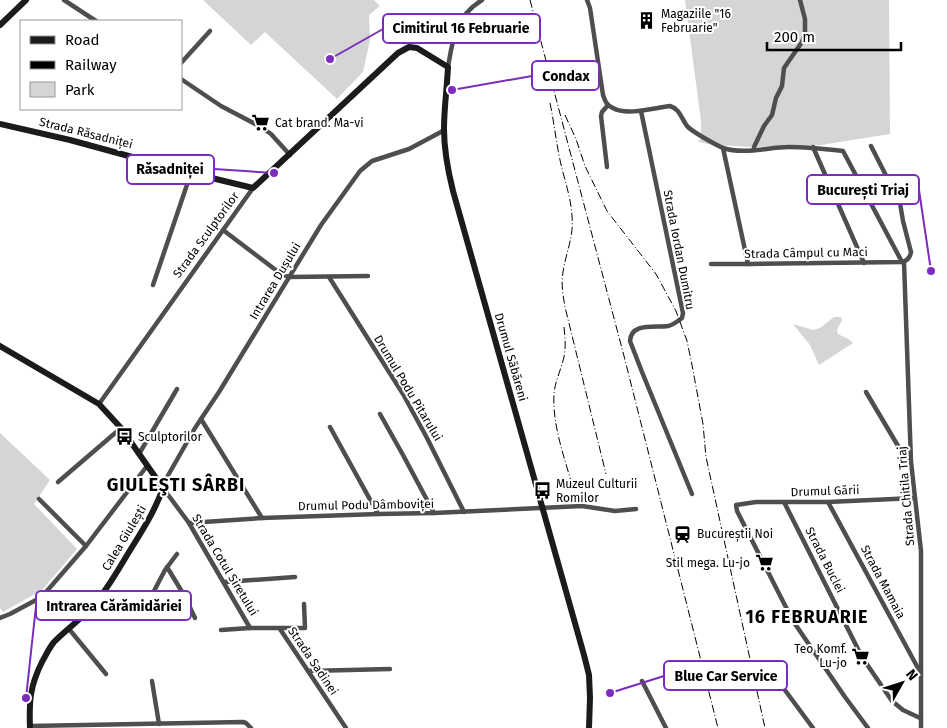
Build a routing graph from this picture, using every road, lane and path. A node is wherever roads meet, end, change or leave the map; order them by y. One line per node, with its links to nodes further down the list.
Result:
1 (26, 0): 7 (main road)
2 (64, 0): 6 (street)
3 (482, 0): 10 (street, Drumul Săbăreni)
4 (587, 0): 12 (street)
5 (800, 0): 19 (street)
6 (94, 20)
7 (0, 25)
8 (210, 30): 9 (street)
9 (182, 62)
10 (448, 67): 15 (main road, Drumul Săbăreni); 20 (main road, Strada Sculptorilor)
11 (182, 80): 20 (street)
12 (608, 105): 13 (street); 21 (street)
13 (641, 110): 17 (street); 46 (street, Strada Iordan Dumitru)
14 (0, 124): 22 (main road, Strada Răsadniței)
15 (444, 129): 31 (street, Intrarea Dușului); 51 (main road, Drumul Săbăreni)
16 (871, 146): 25 (street)
17 (723, 148): 19 (street); 28 (street)
18 (813, 148): 19 (street); 25 (street); 26 (street)
19 (754, 150)
20 (290, 154): 23 (main road, Strada Sculptorilor)
21 (606, 166)
22 (191, 173): 23 (main road, Strada Răsadniței); 32 (street)
23 (253, 188): 24 (street, Strada Sculptorilor)
24 (223, 230): 31 (street); 36 (street, Strada Sculptorilor)
25 (903, 262): 26 (street, Strada Câmpul cu Maci); 42 (street, Strada Chitila Triaj)
26 (864, 263): 28 (street, Strada Câmpul cu Maci)
27 (711, 264): 28 (street, Strada Câmpul cu Maci)
28 (748, 264)
29 (330, 276): 30 (street); 31 (street); 53 (street, Drumul Podu Pitarului)
30 (368, 276)
31 (289, 277): 38 (street, Intrarea Dușului)
32 (153, 285)
33 (0, 346): 36 (main road)
34 (177, 389): 41 (street)
35 (866, 392): 42 (street)
36 (99, 404): 40 (main road)
37 (380, 414): 55 (street)
38 (201, 419): 45 (street, Intrarea Dușului); 56 (street)
39 (330, 427): 54 (street)
40 (121, 428): 41 (main road); 44 (street)
41 (139, 454): 43 (main road)
42 (911, 462): 47 (street, Strada Chitila Triaj)
43 (148, 466): 45 (main road); 58 (street)
44 (58, 482)
45 (162, 487): 57 (street, Strada Cotul Siretului); 64 (main road, Calea Giulești)
46 (692, 494)
47 (915, 498): 50 (street, Drumul Gării); 75 (street, Strada Chitila Triaj)
48 (39, 499): 58 (street)
49 (784, 502): 50 (street, Drumul Gării); 80 (street, Strada Buclei); 88 (street, Drumul Gării)
50 (828, 502): 75 (street, Strada Mamaia)
51 (543, 508): 52 (street); 53 (street, Drumul Podu Dâmboviței); 85 (main road, Drumul Săbăreni)
52 (636, 509)
53 (464, 512): 55 (street, Drumul Podu Dâmboviței)
54 (378, 514): 55 (street, Drumul Podu Dâmboviței); 56 (street, Drumul Podu Dâmboviței)
55 (434, 514)
56 (262, 518): 57 (street, Drumul Podu Dâmboviței)
57 (189, 523): 62 (street, Strada Cotul Siretului)
58 (86, 546): 67 (street)
59 (177, 554): 60 (street)
60 (167, 567): 65 (street); 66 (street)
61 (295, 577): 62 (street)
62 (224, 582): 69 (street, Strada Cotul Siretului)
63 (304, 604): 71 (street)
64 (93, 606): 66 (street); 70 (main road, Calea Giulești)
65 (189, 607): 66 (street); 68 (street)
66 (143, 612)
67 (0, 618)
68 (195, 618)
69 (250, 628): 71 (street, Strada Sadinei); 72 (street, Strada Sadinei)
70 (69, 629): 76 (street); 82 (main road, Calea Giulești)
71 (280, 629): 74 (street, Strada Sadinei)
72 (220, 630)
73 (390, 669): 74 (street)
74 (308, 671): 84 (street, Strada Sadinei)
75 (920, 672): 80 (street, Strada Chitila Triaj)
76 (106, 674)
77 (762, 674): 87 (street)
78 (152, 681): 81 (street)
79 (642, 681): 86 (street)
80 (920, 718): 89 (street, Strada Chitila Triaj)
81 (159, 724): 82 (street); 83 (street)
82 (30, 727)
83 (251, 728)
84 (346, 728)
85 (589, 728)
86 (666, 728)
87 (813, 728)
88 (868, 728)
89 (921, 728)

